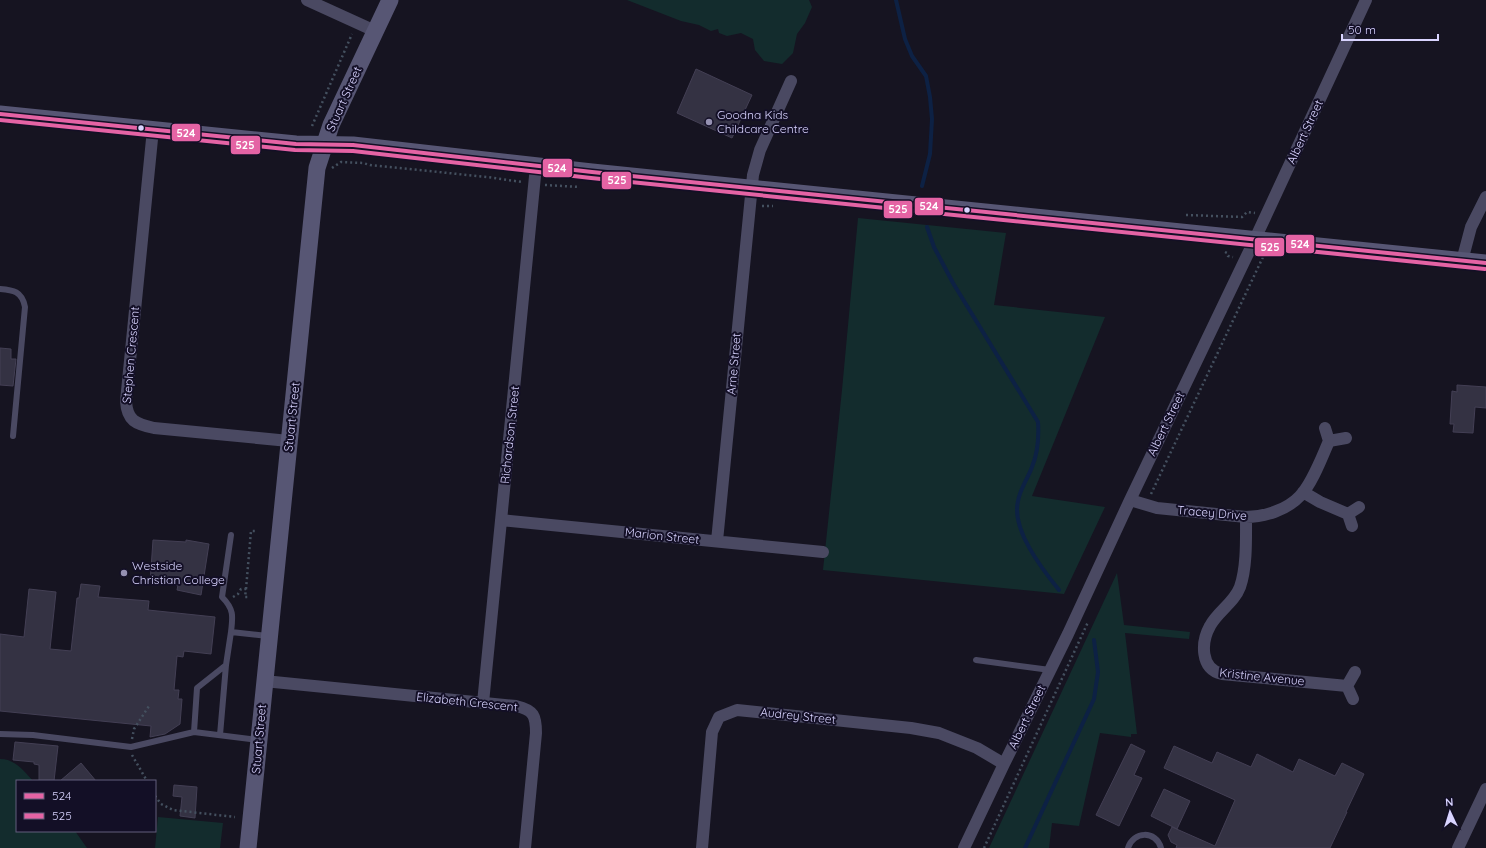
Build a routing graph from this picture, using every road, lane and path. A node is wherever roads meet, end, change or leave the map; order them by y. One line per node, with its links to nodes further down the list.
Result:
1 (307, 0): 4 (street)
2 (390, 0): 4 (street, Stuart Street)
3 (1366, 0): 20 (street, Albert Street)
4 (375, 31): 10 (street, Stuart Street)
5 (352, 34): 8 (path)
6 (791, 80): 15 (street, Arne Street)
7 (0, 114): 9 (street)
8 (312, 126)
9 (153, 129): 10 (street); 30 (street, Stephen Crescent)
10 (324, 144): 11 (street); 30 (street, Stuart Street)
11 (536, 166): 13 (street, Richardson Street); 15 (street)
12 (332, 170): 13 (path)
13 (534, 184): 14 (path); 37 (street, Richardson Street)
14 (582, 187)
15 (750, 196): 17 (path); 20 (street); 40 (street, Arne Street)
16 (1486, 197): 24 (street)
17 (778, 206)
18 (1247, 212): 19 (path)
19 (1186, 215)
20 (1255, 239): 24 (street); 33 (street, Albert Street)
21 (1223, 251): 22 (path)
22 (1231, 257)
23 (1263, 257): 34 (path)
24 (1462, 261): 25 (street)
25 (1486, 263)
26 (0, 289): 28 (lane)
27 (1325, 428): 31 (street)
28 (14, 436)
29 (1346, 438): 31 (street)
30 (289, 441): 45 (street, Stuart Street)
31 (1329, 441): 32 (street, Tracey Drive)
32 (1303, 492): 35 (street); 36 (street, Tracey Drive)
33 (1130, 500): 34 (street, Tracey Drive); 48 (street, Albert Street)
34 (1147, 505): 36 (street, Tracey Drive)
35 (1359, 507)
36 (1246, 517): 51 (street, Kristine Avenue)
37 (502, 520): 40 (street, Marion Street); 53 (street, Richardson Street)
38 (255, 531): 42 (path)
39 (231, 535): 44 (lane)
40 (717, 541): 41 (street, Marion Street)
41 (823, 552)
42 (248, 598)
43 (1090, 618): 70 (path)
44 (231, 632): 45 (lane); 47 (lane)
45 (269, 636): 50 (street, Stuart Street)
46 (976, 660): 48 (lane)
47 (226, 665): 55 (lane); 57 (lane)
48 (1050, 670): 61 (street, Albert Street)
49 (1355, 672): 51 (street)
50 (264, 681): 53 (street, Elizabeth Crescent); 58 (street, Stuart Street)
51 (1347, 686): 52 (street)
52 (1353, 699)
53 (483, 703): 67 (street, Elizabeth Crescent)
54 (149, 706): 59 (path)
55 (194, 732): 56 (lane); 57 (lane)
56 (0, 734)
57 (220, 735): 58 (lane)
58 (258, 740): 66 (street, Stuart Street)
59 (132, 741)
60 (131, 753): 62 (path)
61 (1004, 764): 68 (street, Audrey Street); 69 (street, Albert Street)
62 (146, 780)
63 (1486, 789): 73 (street)
64 (156, 798): 65 (path)
65 (235, 817)
66 (248, 848)
67 (525, 848)
68 (702, 848)
69 (964, 848)
70 (984, 848)
71 (1128, 848): 72 (lane)
72 (1161, 848)
73 (1458, 848)

